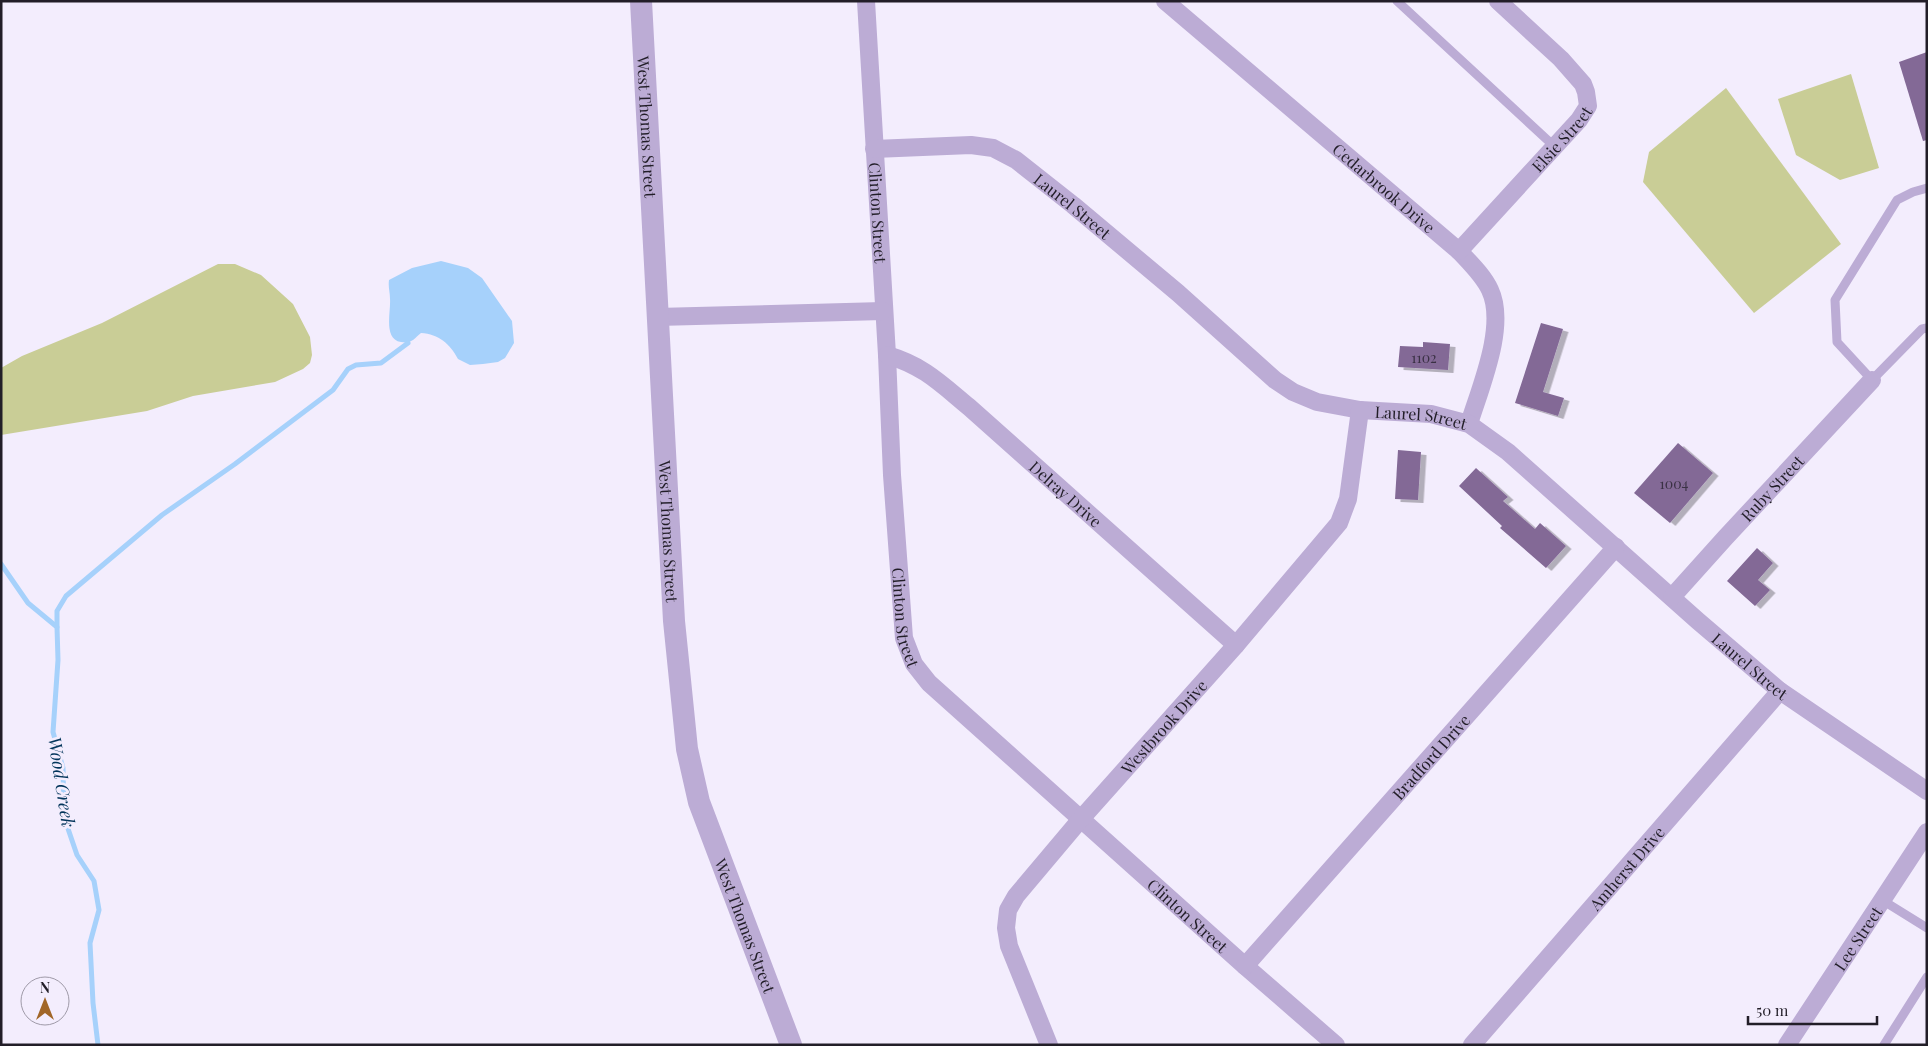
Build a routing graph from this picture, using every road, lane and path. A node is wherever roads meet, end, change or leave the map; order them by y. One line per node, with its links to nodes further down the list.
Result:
1 (641, 1): 11 (street, West Thomas Street)
2 (866, 1): 7 (street, Clinton Street)
3 (1165, 1): 9 (street, Cedarbrook Drive)
4 (1397, 1): 6 (lane)
5 (1498, 1): 6 (street, Elsie Street)
6 (1555, 147): 9 (street, Elsie Street)
7 (874, 150): 10 (street, Clinton Street); 15 (street, Laurel Street)
8 (1927, 188): 14 (lane)
9 (1459, 251): 16 (street, Cedarbrook Drive)
10 (883, 311): 11 (street); 13 (street, Clinton Street)
11 (657, 318): 28 (street, West Thomas Street)
12 (1927, 328): 14 (lane)
13 (887, 355): 19 (street, Delray Drive); 22 (street, Clinton Street)
14 (1872, 380): 18 (street, Ruby Street)
15 (1360, 410): 16 (street, Laurel Street); 19 (street, Westbrook Drive)
16 (1469, 424): 17 (street, Laurel Street)
17 (1616, 547): 18 (street, Laurel Street); 26 (street, Bradford Drive)
18 (1672, 597): 20 (street, Laurel Street)
19 (1236, 646): 22 (street, Westbrook Drive)
20 (1780, 691): 21 (street, Laurel Street); 31 (street, Amherst Drive)
21 (1927, 791)
22 (1080, 820): 26 (street, Clinton Street); 29 (street, Westbrook Drive)
23 (1927, 832): 24 (street, Lee Street)
24 (1882, 900): 25 (lane); 32 (street, Lee Street)
25 (1927, 928)
26 (1245, 966): 30 (street, Clinton Street)
27 (1927, 977): 33 (lane)
28 (791, 1045)
29 (1049, 1045)
30 (1336, 1045)
31 (1472, 1045)
32 (1787, 1045)
33 (1884, 1045)

